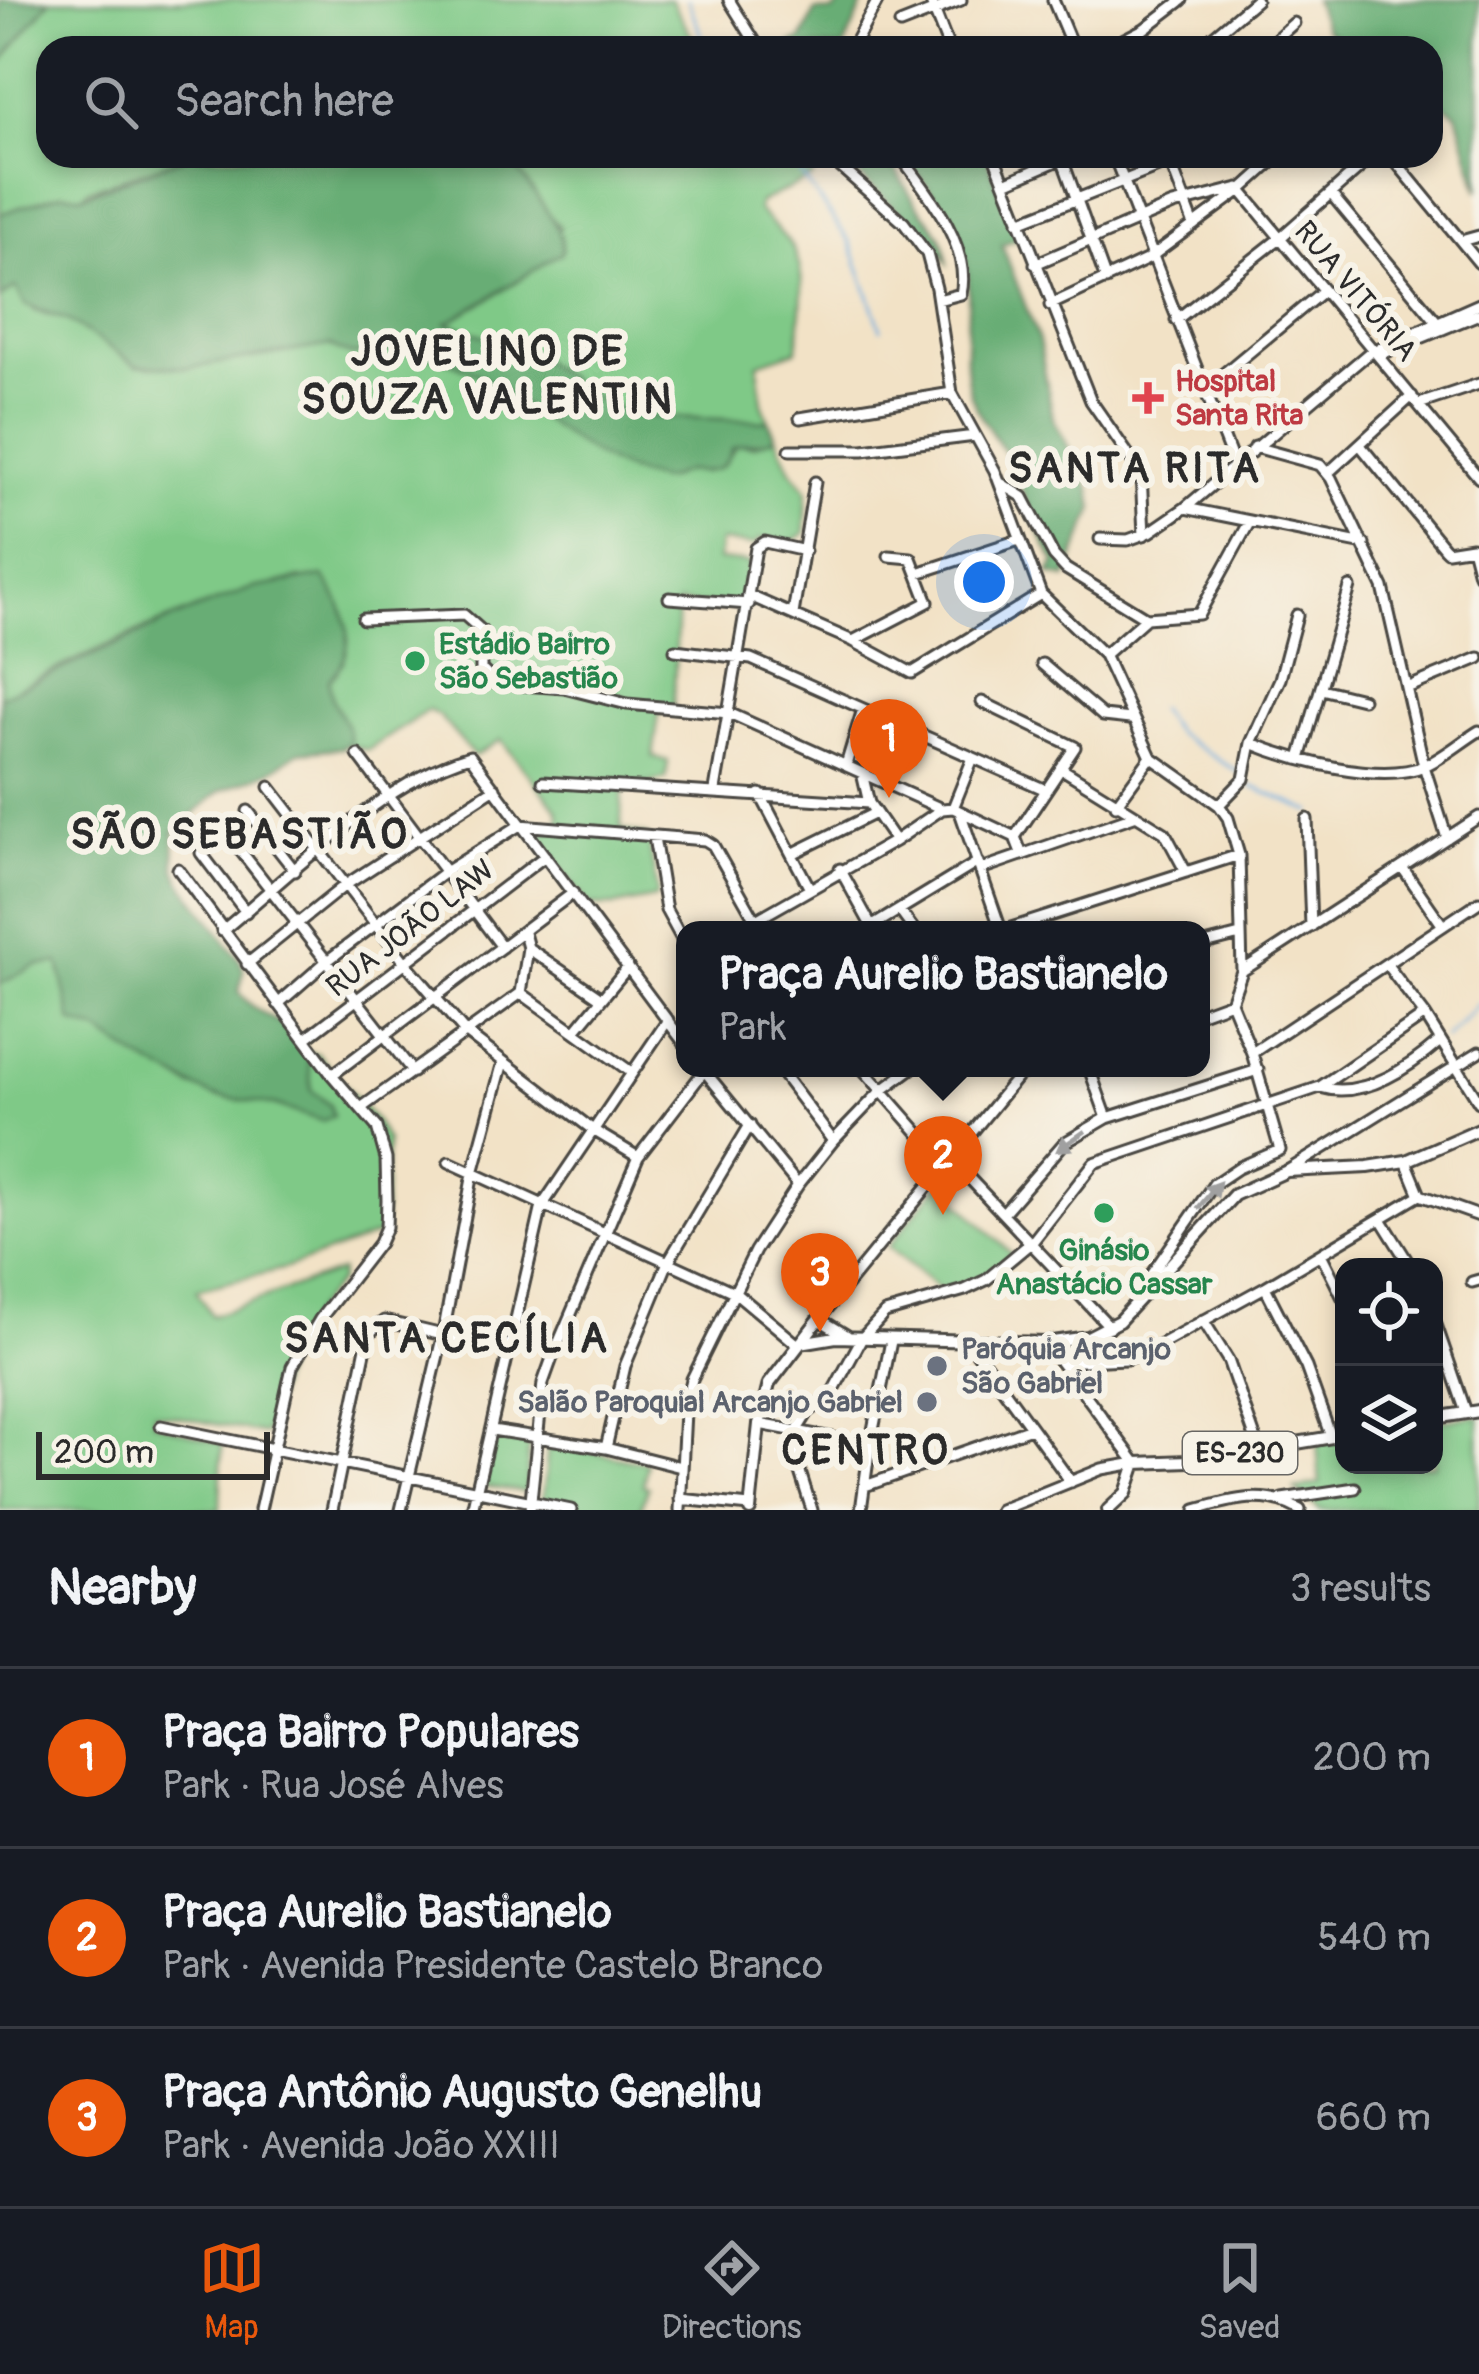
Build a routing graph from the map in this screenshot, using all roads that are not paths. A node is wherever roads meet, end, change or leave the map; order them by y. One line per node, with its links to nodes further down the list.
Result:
1 (729, 0): 10 (street)
2 (878, 0): 11 (street)
3 (961, 0): 7 (street)
4 (1053, 0): 13 (street)
5 (1182, 0): 14 (street)
6 (1256, 0): 15 (street)
7 (932, 5): 9 (street); 12 (street)
8 (1294, 23): 16 (street)
9 (900, 24)
10 (752, 36)
11 (858, 36)
12 (944, 36)
13 (1068, 36)
14 (1136, 36)
15 (1213, 36)
16 (1279, 36)
17 (841, 168): 46 (street)
18 (909, 168): 46 (street)
19 (999, 168): 29 (street)
20 (1039, 168): 29 (street)
21 (1067, 168): 32 (street)
22 (1119, 168): 28 (street)
23 (1151, 168): 28 (street)
24 (1173, 168): 33 (street)
25 (1266, 168): 30 (street)
26 (1360, 168): 31 (street)
27 (1401, 168): 40 (street)
28 (1124, 181): 32 (street); 34 (street)
29 (1005, 183): 35 (street)
30 (1241, 190): 33 (street); 36 (street); 38 (street, RUA VITÓRIA)
31 (1331, 194): 38 (street); 51 (street)
32 (1076, 199): 35 (street); 39 (street)
33 (1185, 201): 34 (street); 36 (street)
34 (1137, 219): 39 (street); 41 (street)
35 (1019, 222): 43 (street)
36 (1194, 225): 41 (street)
37 (1479, 236): 40 (street)
38 (1280, 238): 45 (street, RUA VITÓRIA); 50 (street)
39 (1091, 239): 43 (street); 44 (street)
40 (1461, 241): 42 (street)
41 (1151, 256): 44 (street); 50 (street)
42 (1479, 263)
43 (1035, 264): 48 (street)
44 (1106, 280): 48 (street)
45 (1323, 291): 52 (street, RUA VITÓRIA); 54 (street)
46 (938, 300): 55 (street)
47 (1479, 304): 51 (street)
48 (1050, 305): 69 (street)
49 (1479, 314): 51 (street)
50 (1176, 320): 54 (street)
51 (1440, 326): 52 (street)
52 (1376, 352): 56 (street, RUA VITÓRIA); 60 (street)
53 (1479, 384): 56 (street)
54 (1204, 390): 62 (street)
55 (952, 393): 57 (street); 58 (street)
56 (1416, 400): 59 (street); 64 (street, RUA VITÓRIA)
57 (800, 418)
58 (975, 436): 61 (street); 66 (street)
59 (1360, 445): 63 (street); 72 (street)
60 (1255, 447): 62 (street); 63 (street)
61 (790, 450)
62 (1234, 464): 67 (street)
63 (1328, 473): 73 (street)
64 (1479, 478)
65 (815, 482): 74 (street)
66 (999, 482): 71 (street); 84 (street)
67 (1185, 508): 68 (street); 69 (street)
68 (1249, 523): 73 (street); 84 (street)
69 (1144, 536): 70 (street)
70 (1100, 539)
71 (1019, 540): 77 (street); 79 (street)
72 (1475, 543): 76 (street)
73 (1364, 544): 92 (street)
74 (805, 551): 81 (street); 82 (street)
75 (889, 556): 77 (street)
76 (1478, 568)
77 (918, 573): 86 (street)
78 (1350, 587): 93 (street)
79 (1041, 594): 86 (street); 88 (street)
80 (669, 598): 81 (street)
81 (750, 600): 82 (street); 89 (street)
82 (793, 614): 86 (street)
83 (1297, 615): 100 (street)
84 (1146, 618): 88 (street)
85 (363, 620): 97 (street)
86 (853, 641)
87 (675, 650): 89 (street)
88 (1104, 655): 98 (street)
89 (740, 656): 96 (street); 97 (street)
90 (1479, 658): 92 (street)
91 (1042, 664): 98 (street)
92 (1408, 686): 106 (street)
93 (1321, 689): 94 (street); 104 (street)
94 (1362, 699)
95 (982, 702): 107 (street)
96 (863, 709): 103 (street); 105 (street)
97 (729, 713): 105 (street); 112 (street)
98 (1130, 719): 102 (street)
99 (1479, 731): 106 (street)
100 (1251, 743): 104 (street); 117 (street)
101 (358, 755): 115 (street)
102 (1151, 757): 116 (street); 117 (street)
103 (973, 758): 113 (street); 119 (street)
104 (1300, 759): 106 (street)
105 (846, 765): 108 (street)
106 (1424, 766): 129 (street)
107 (1062, 769): 113 (street); 116 (street)
108 (862, 772): 118 (street); 119 (street)
109 (543, 782): 112 (street)
110 (270, 787): 131 (street)
111 (495, 788): 115 (street); 124 (street); 126 (street)
112 (715, 790): 114 (street)
113 (1046, 790): 128 (street)
114 (760, 794): 118 (street); 133 (street)
115 (387, 798): 126 (street); 131 (street)
116 (1116, 805): 121 (street)
117 (1219, 805): 135 (street)
118 (872, 808): 130 (street); 133 (street)
119 (952, 810): 128 (street); 130 (street); 137 (street)
120 (248, 811): 141 (street)
121 (1135, 816): 134 (street); 143 (street)
122 (1479, 817): 129 (street)
123 (1307, 819): 162 (street)
124 (520, 826): 127 (street); 136 (street); 142 (street)
125 (222, 827): 146 (street)
126 (416, 836): 142 (street); 144 (street)
127 (654, 837): 152 (street); 163 (street)
128 (1015, 837): 134 (street)
129 (1448, 838): 138 (street)
130 (895, 841): 139 (street)
131 (318, 848): 141 (street); 144 (street)
132 (201, 854): 150 (street)
133 (792, 854): 145 (street)
134 (1022, 854): 137 (street)
135 (1239, 855): 143 (street); 166 (street)
136 (544, 856): 147 (street); 149 (street, RUA JOÃO LAW)
137 (979, 865): 151 (street); 157 (street)
138 (1402, 867): 161 (street); 162 (street)
139 (841, 868): 145 (street); 154 (street)
140 (178, 869): 164 (street)
141 (295, 872): 146 (street)
142 (445, 872): 149 (street); 160 (street)
143 (1186, 872): 158 (street)
144 (344, 886): 159 (street); 160 (street)
145 (809, 886): 153 (street)
146 (271, 891): 150 (street); 159 (street)
147 (573, 893): 165 (street); 174 (street)
148 (1479, 902): 161 (street)
149 (473, 908): 168 (street); 171 (street, RUA JOÃO LAW)
150 (246, 911): 164 (street)
151 (900, 911): 155 (street); 156 (street)
152 (756, 921)
153 (763, 921)
154 (866, 921)
155 (882, 921)
156 (907, 921)
157 (1000, 921)
158 (1031, 921)
159 (297, 926): 170 (street); 172 (street)
160 (375, 926): 170 (street); 171 (street)
161 (1443, 926): 173 (street)
162 (1311, 927): 175 (street)
163 (676, 928)
164 (222, 931): 172 (street)
165 (524, 933): 168 (street); 169 (street)
166 (1240, 934): 167 (street); 175 (street)
167 (1210, 942)
168 (502, 946): 177 (street)
169 (528, 948): 176 (street); 178 (street)
170 (327, 961): 179 (street); 181 (street)
171 (404, 961): 177 (street); 179 (street, RUA JOÃO LAW)
172 (248, 964): 181 (street)
173 (1387, 965): 183 (street); 191 (street)
174 (628, 967): 178 (street); 184 (street)
175 (1242, 971): 180 (street)
176 (520, 993): 185 (street); 186 (street)
177 (434, 995): 185 (street); 188 (street)
178 (602, 998): 186 (street)
179 (355, 1000): 188 (street); 189 (street, RUA JOÃO LAW)
180 (1231, 1003): 182 (street); 191 (street)
181 (278, 1004): 189 (street)
182 (1210, 1009)
183 (1425, 1015): 190 (street); 206 (street)
184 (668, 1020): 187 (street); 197 (street)
185 (465, 1031): 193 (street); 196 (street)
186 (575, 1031): 197 (street)
187 (676, 1031)
188 (385, 1037): 196 (street); 198 (street)
189 (305, 1040): 198 (street)
190 (1440, 1041): 194 (street); 206 (street)
191 (1252, 1052): 195 (street)
192 (1479, 1052): 194 (street)
193 (503, 1062): 213 (street); 221 (street)
194 (1455, 1067): 208 (street); 220 (street)
195 (1258, 1070): 209 (street); 211 (street)
196 (413, 1072): 210 (street)
197 (631, 1072): 213 (street)
198 (332, 1075): 210 (street)
199 (698, 1077): 216 (street)
200 (709, 1077): 212 (street)
201 (785, 1077): 215 (street)
202 (869, 1077): 207 (street)
203 (899, 1077): 207 (street)
204 (1012, 1077): 219 (street)
205 (1092, 1077): 211 (street)
206 (1320, 1087): 209 (street)
207 (880, 1091): 215 (street); 219 (street)
208 (1479, 1102)
209 (1269, 1104): 229 (street); 238 (street, one-way to 209)
210 (361, 1108): 258 (street)
211 (1107, 1118): 225 (street, one-way to 225)
212 (750, 1125): 222 (street); 232 (street)
213 (593, 1130): 216 (street); 224 (street)
214 (1479, 1130): 217 (main road)
215 (833, 1141): 222 (street)
216 (638, 1157): 228 (street)
217 (1406, 1161): 220 (main road); 223 (street)
218 (449, 1162): 221 (street)
219 (950, 1162): 225 (street); 236 (street)
220 (1288, 1171): 238 (main road)
221 (472, 1173): 224 (street); 239 (street)
222 (798, 1185): 235 (street)
223 (1420, 1195): 226 (street); 227 (street)
224 (542, 1206): 228 (street); 246 (street)
225 (1004, 1211): 229 (street)
226 (1479, 1216)
227 (1381, 1220): 230 (street); 231 (street)
228 (605, 1234): 232 (street); 256 (street)
229 (1033, 1241): 238 (street); 240 (street)
230 (1321, 1254): 233 (street); 234 (street)
231 (1405, 1258)
232 (668, 1262): 235 (street); 259 (street)
233 (1335, 1282)
234 (1265, 1287): 237 (street); 254 (street)
235 (736, 1293): 245 (street); 263 (street)
236 (819, 1319): 240 (main road); 245 (main road)
237 (1204, 1321): 247 (street); 260 (street)
238 (1115, 1324): 244 (main road)
239 (442, 1334): 246 (street); 261 (street); 264 (street)
240 (855, 1338): 241 (main road); 245 (main road); 253 (street)
241 (891, 1341): 243 (main road); 257 (street)
242 (1443, 1341): 248 (street)
243 (970, 1343): 244 (main road); 251 (street)
244 (1042, 1343): 247 (street)
245 (799, 1344): 249 (main road)
246 (510, 1352): 252 (street)
247 (1060, 1362): 262 (street)
248 (1472, 1412)
249 (759, 1424): 253 (street); 272 (main road)
250 (161, 1426): 258 (street)
251 (1031, 1428): 265 (street); 266 (street)
252 (492, 1430): 256 (street); 268 (street)
253 (797, 1430): 257 (street); 278 (street)
254 (1335, 1430)
255 (1335, 1436): 260 (main road, ES-230)
256 (536, 1438): 259 (street); 270 (street)
257 (869, 1445): 266 (street)
258 (272, 1448): 261 (street); 273 (street)
259 (606, 1448): 263 (street)
260 (1259, 1449): 262 (main road, ES-230)
261 (342, 1462): 264 (street); 274 (street)
262 (1136, 1463): 265 (street); 281 (main road)
263 (681, 1467): 271 (street)
264 (409, 1476): 268 (street); 275 (street)
265 (1070, 1481): 280 (street)
266 (866, 1486): 279 (street)
267 (1355, 1488): 269 (street)
268 (477, 1490): 270 (street); 276 (street)
269 (1282, 1499): 282 (street); 283 (street)
270 (530, 1505): 277 (street)
271 (680, 1505): 272 (street)
272 (750, 1508)
273 (260, 1510)
274 (332, 1510)
275 (401, 1510)
276 (472, 1510)
277 (571, 1510)
278 (812, 1510)
279 (861, 1510)
280 (1000, 1510)
281 (1108, 1510)
282 (1196, 1510)
283 (1300, 1510)

